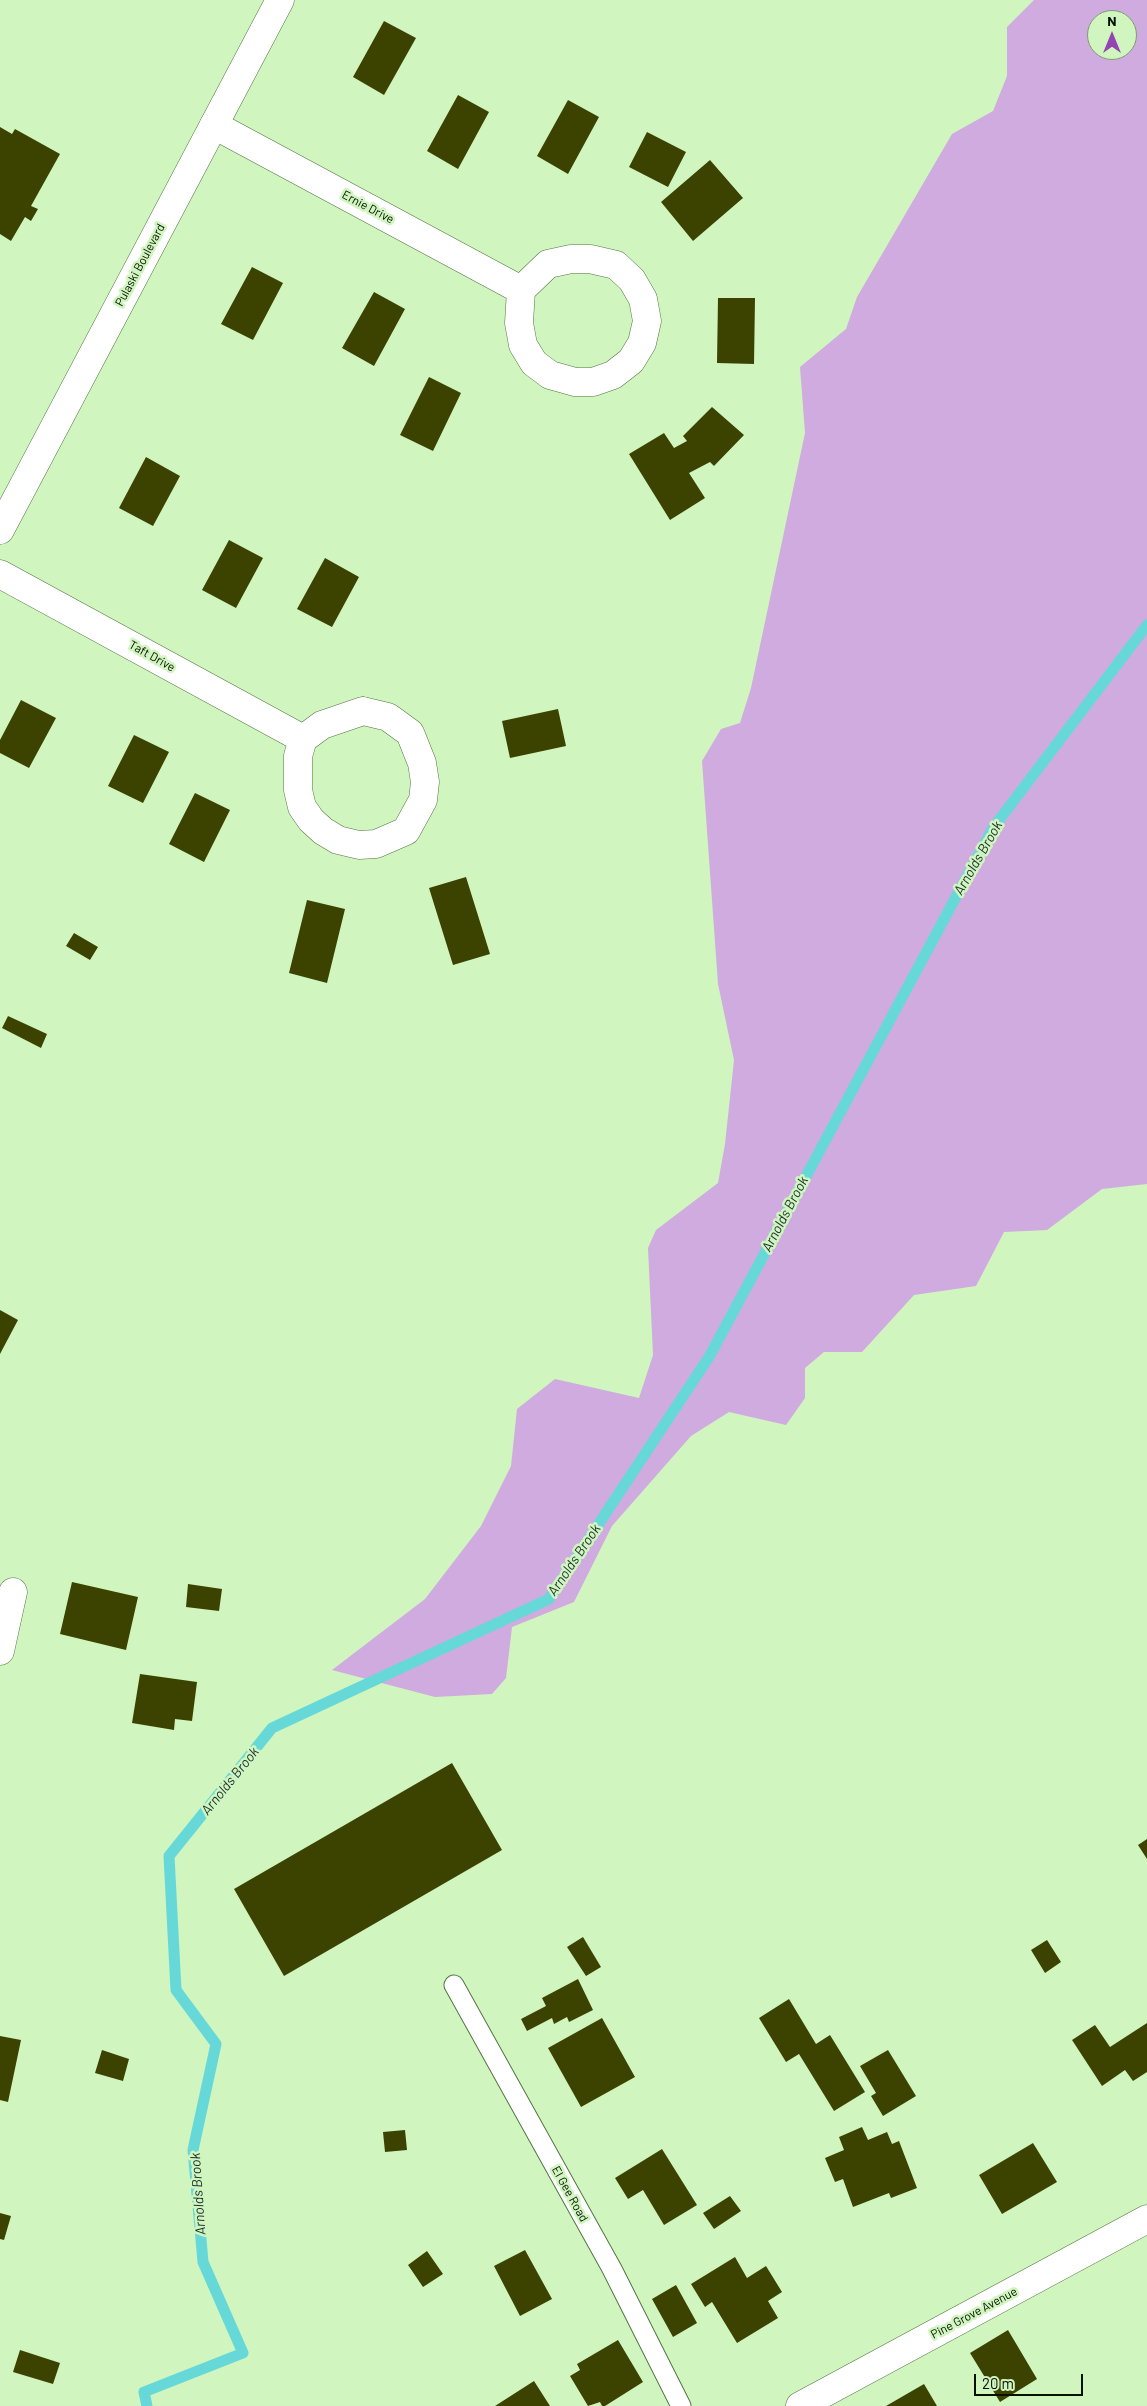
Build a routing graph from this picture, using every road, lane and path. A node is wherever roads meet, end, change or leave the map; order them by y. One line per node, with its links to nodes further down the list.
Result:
1 (280, 0): 2 (street, Pulaski Boulevard)
2 (214, 125): 3 (street, Ernie Drive); 4 (street, Pulaski Boulevard)
3 (521, 290): 3 (street)
4 (0, 530)
5 (0, 574): 6 (street, Taft Drive)
6 (303, 739): 6 (street)
7 (13, 1592): 8 (street)
8 (0, 1651)
9 (454, 1985): 11 (lane, El Gee Road)
10 (1147, 2219): 12 (street, Pine Grove Avenue)
11 (681, 2406)
12 (800, 2406)

